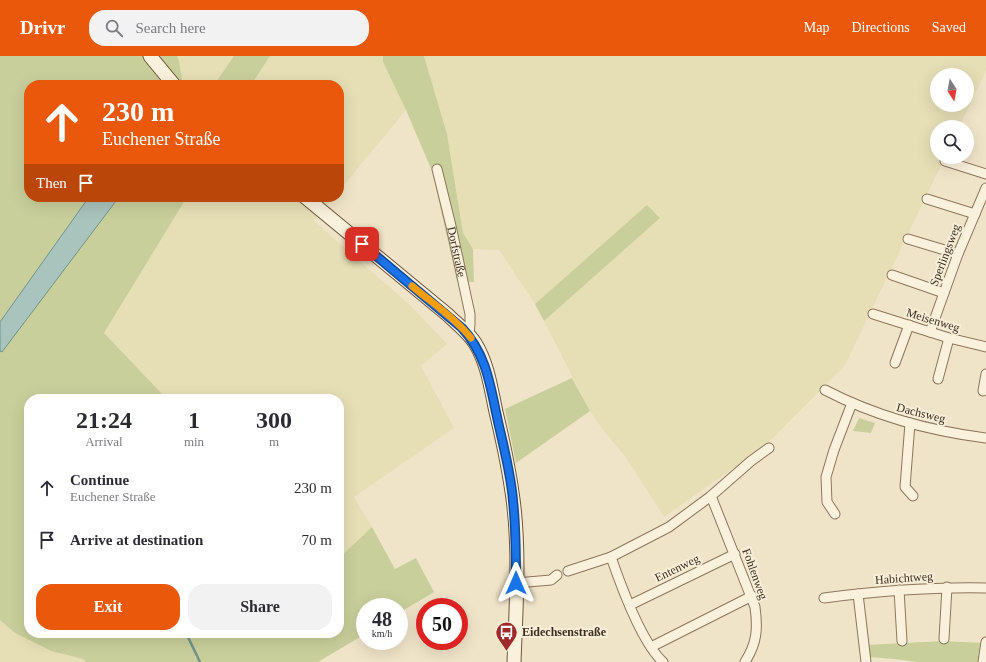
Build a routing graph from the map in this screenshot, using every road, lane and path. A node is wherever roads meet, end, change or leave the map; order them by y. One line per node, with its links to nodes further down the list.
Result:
1 (150, 56): 2 (main road)
2 (170, 80)
3 (954, 164): 5 (street)
4 (437, 169): 17 (street, Dorfstraße)
5 (986, 174)
6 (986, 188): 9 (street, Sperlingsweg)
7 (927, 199): 9 (street)
8 (311, 202): 17 (main road)
9 (974, 214): 11 (street, Sperlingsweg)
10 (908, 239): 11 (street)
11 (958, 254): 13 (street, Sperlingsweg)
12 (892, 275): 13 (street)
13 (944, 293): 16 (street, Sperlingsweg)
14 (873, 314): 15 (street, Meisenweg)
15 (909, 325): 16 (street, Meisenweg); 20 (street)
16 (930, 332): 18 (street, Meisenweg)
17 (468, 335): 36 (main road)
18 (949, 338): 19 (street, Meisenweg); 22 (street)
19 (986, 347)
20 (895, 363)
21 (986, 374): 24 (street)
22 (938, 379)
23 (825, 390): 25 (street, Dachsweg)
24 (983, 391)
25 (852, 404): 26 (street, Dachsweg); 31 (street)
26 (910, 423): 27 (street, Dachsweg); 30 (street)
27 (986, 438)
28 (769, 448): 29 (street)
29 (712, 496): 32 (street, Fohlenweg); 33 (street)
30 (914, 496)
31 (835, 514)
32 (735, 554): 41 (street, Fohlenweg); 43 (street, Entenweg)
33 (611, 557): 34 (street); 43 (street)
34 (568, 571)
35 (557, 575): 36 (street)
36 (516, 583): 48 (main road)
37 (947, 587): 38 (street, Habichtweg); 39 (street, Habichtweg); 44 (street)
38 (986, 588)
39 (899, 590): 40 (street, Habichtweg); 45 (street)
40 (858, 594): 42 (street, Habichtweg); 51 (street)
41 (752, 596): 47 (street); 50 (street, Fohlenweg)
42 (824, 598)
43 (630, 605): 47 (street)
44 (944, 639)
45 (902, 641)
46 (986, 642): 52 (street)
47 (651, 647): 49 (street)
48 (514, 662)
49 (663, 662)
50 (745, 662)
51 (866, 662)
52 (983, 662)

